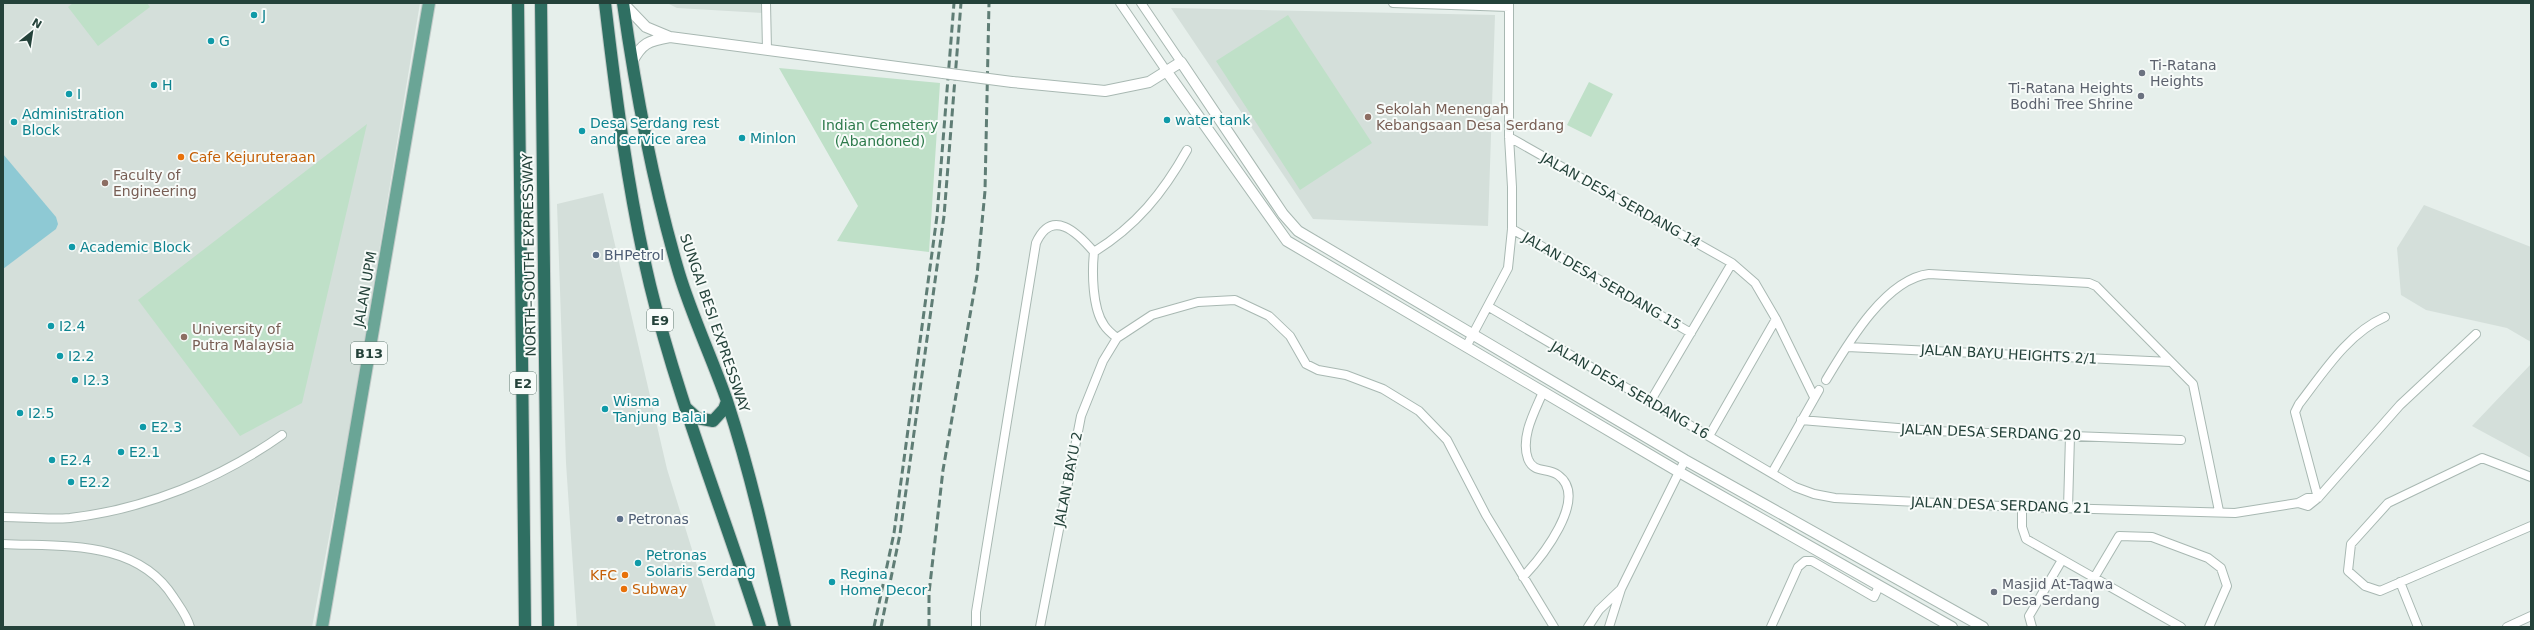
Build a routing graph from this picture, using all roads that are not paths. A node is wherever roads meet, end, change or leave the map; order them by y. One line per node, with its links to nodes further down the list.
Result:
1 (429, 3): 60 (main road, JALAN UPM / B13)
2 (518, 3): 61 (highway, NORTH–SOUTH EXPRESSWAY / E2)
3 (541, 3): 62 (highway, NORTH–SOUTH EXPRESSWAY / E2)
4 (605, 3): 35 (highway, E9)
5 (623, 3): 11 (street); 13 (highway, SUNGAI BESI EXPRESSWAY / E9)
6 (766, 3): 12 (street)
7 (1120, 3): 15 (street)
8 (1142, 3): 14 (street)
9 (1393, 3): 10 (street)
10 (1509, 5): 16 (street)
11 (670, 37): 12 (street); 13 (street)
12 (767, 50): 15 (street, bridge)
13 (632, 62): 33 (highway, SUNGAI BESI EXPRESSWAY / E9)
14 (1181, 62): 15 (street); 25 (street)
15 (1166, 72): 28 (street)
16 (1509, 137): 18 (street); 20 (street, JALAN DESA SERDANG 14)
17 (1188, 150): 19 (street)
18 (1512, 229): 21 (street); 24 (street, JALAN DESA SERDANG 15)
19 (1094, 252): 27 (street); 65 (street)
20 (1732, 263): 23 (street, JALAN DESA SERDANG 14); 24 (street)
21 (1488, 307): 25 (street); 34 (street, JALAN DESA SERDANG 16)
22 (2385, 317): 45 (street)
23 (1776, 320): 36 (street, JALAN DESA SERDANG 14); 38 (street)
24 (1691, 333): 34 (street)
25 (1473, 334): 28 (street); 41 (street)
26 (2476, 334): 45 (street)
27 (1117, 338): 53 (street); 66 (street, JALAN BAYU 2)
28 (1466, 347): 32 (street)
29 (1846, 347): 30 (street, JALAN BAYU HEIGHTS 2/1); 30 (street); 31 (street)
30 (2171, 362): 48 (street)
31 (1826, 380)
32 (1543, 392): 42 (street); 53 (street)
33 (727, 401): 35 (highway); 64 (highway, SUNGAI BESI EXPRESSWAY / E9)
34 (1650, 402): 38 (street, JALAN DESA SERDANG 16)
35 (686, 408): 63 (highway, E9)
36 (1801, 420): 39 (street, JALAN DESA SERDANG 20); 43 (street)
37 (282, 435): 49 (street)
38 (1709, 436): 43 (street, JALAN DESA SERDANG 16)
39 (2070, 436): 40 (street, JALAN DESA SERDANG 20); 47 (street)
40 (2181, 440)
41 (1685, 460): 42 (street); 72 (street)
42 (1679, 472): 56 (street); 57 (street)
43 (1772, 473): 46 (street, JALAN DESA SERDANG 21)
44 (2531, 477): 55 (street)
45 (2318, 498): 48 (street, JALAN DESA SERDANG 21)
46 (2022, 507): 47 (street, JALAN DESA SERDANG 21); 52 (street)
47 (2068, 508): 48 (street, JALAN DESA SERDANG 21)
48 (2219, 511)
49 (3, 517)
50 (2531, 526): 55 (street)
51 (3, 544): 59 (street)
52 (2062, 560): 54 (street); 73 (street)
53 (1523, 577): 67 (street)
54 (2094, 578): 74 (street); 75 (street)
55 (2400, 582): 76 (street)
56 (1879, 586): 70 (street); 71 (street)
57 (1621, 589): 68 (street); 69 (street)
58 (2531, 616): 77 (street)
59 (190, 627)
60 (322, 627)
61 (525, 627)
62 (548, 627)
63 (760, 627)
64 (785, 627)
65 (976, 627)
66 (1040, 627)
67 (1554, 627)
68 (1588, 627)
69 (1609, 627)
70 (1771, 627)
71 (1952, 627)
72 (1983, 627)
73 (2032, 627)
74 (2181, 627)
75 (2209, 627)
76 (2418, 627)
77 (2507, 627)

